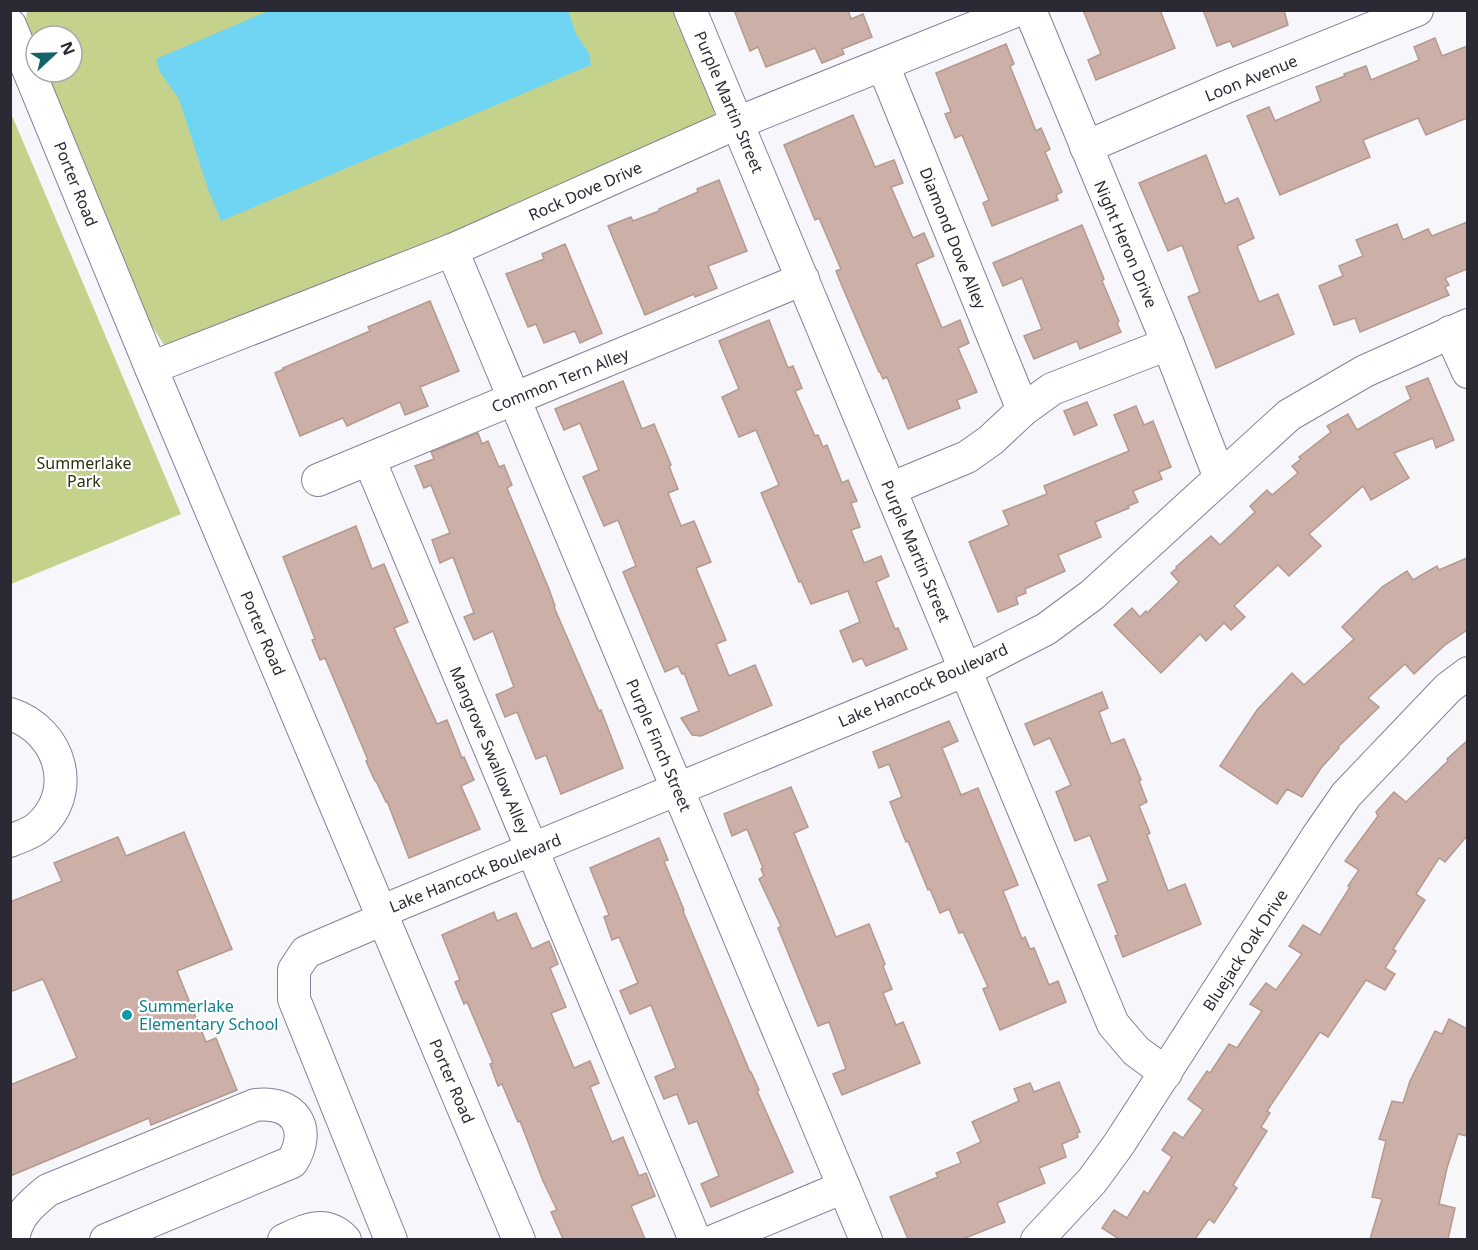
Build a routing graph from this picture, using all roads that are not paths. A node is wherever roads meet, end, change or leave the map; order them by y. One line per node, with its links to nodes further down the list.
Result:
1 (690, 10): 7 (street, Purple Martin Street)
2 (1018, 10): 6 (street, Rock Dove Drive)
3 (1030, 10): 8 (street, Night Heron Drive)
4 (1417, 10): 8 (street, Loon Avenue)
5 (10, 25): 13 (street, Porter Road)
6 (883, 65): 7 (street, Rock Dove Drive); 16 (street, Diamond Dove Alley)
7 (737, 123): 9 (street, Rock Dove Drive); 10 (street, Purple Martin Street)
8 (1086, 147): 12 (street, Night Heron Drive)
9 (452, 250): 13 (street, Rock Dove Drive); 15 (street, Purple Finch Street)
10 (802, 279): 15 (street, Common Tern Alley); 20 (street, Purple Martin Street)
11 (1459, 328): 14 (street); 18 (street, Lake Hancock Boulevard)
12 (1168, 344): 16 (street); 18 (street, Night Heron Drive)
13 (151, 368): 27 (street, Porter Road)
14 (1467, 372)
15 (515, 399): 17 (street, Common Tern Alley); 24 (street, Purple Finch Street)
16 (1023, 410): 20 (street)
17 (369, 459): 19 (street, Common Tern Alley); 26 (street, Mangrove Swallow Alley)
18 (1220, 478): 21 (street, Lake Hancock Boulevard)
19 (318, 480)
20 (890, 489): 21 (street, Purple Martin Street)
21 (966, 670): 24 (street, Lake Hancock Boulevard); 28 (street, Purple Martin Street)
22 (1467, 673): 28 (street, Bluejack Oak Drive)
23 (10, 714): 25 (street)
24 (677, 789): 26 (street, Lake Hancock Boulevard); 29 (street, Purple Finch Street)
25 (10, 841)
26 (532, 850): 27 (street, Lake Hancock Boulevard); 36 (street, Mangrove Swallow Alley)
27 (381, 915): 34 (street, Lake Hancock Boulevard); 35 (street, Porter Road)
28 (1166, 1073): 39 (street, Bluejack Oak Drive)
29 (844, 1187): 37 (street); 38 (street, Purple Finch Street)
30 (13, 1239): 31 (street)
31 (106, 1239)
32 (284, 1239): 33 (street)
33 (345, 1239)
34 (391, 1239)
35 (519, 1239)
36 (695, 1239)
37 (716, 1239)
38 (866, 1239)
39 (1037, 1239)

